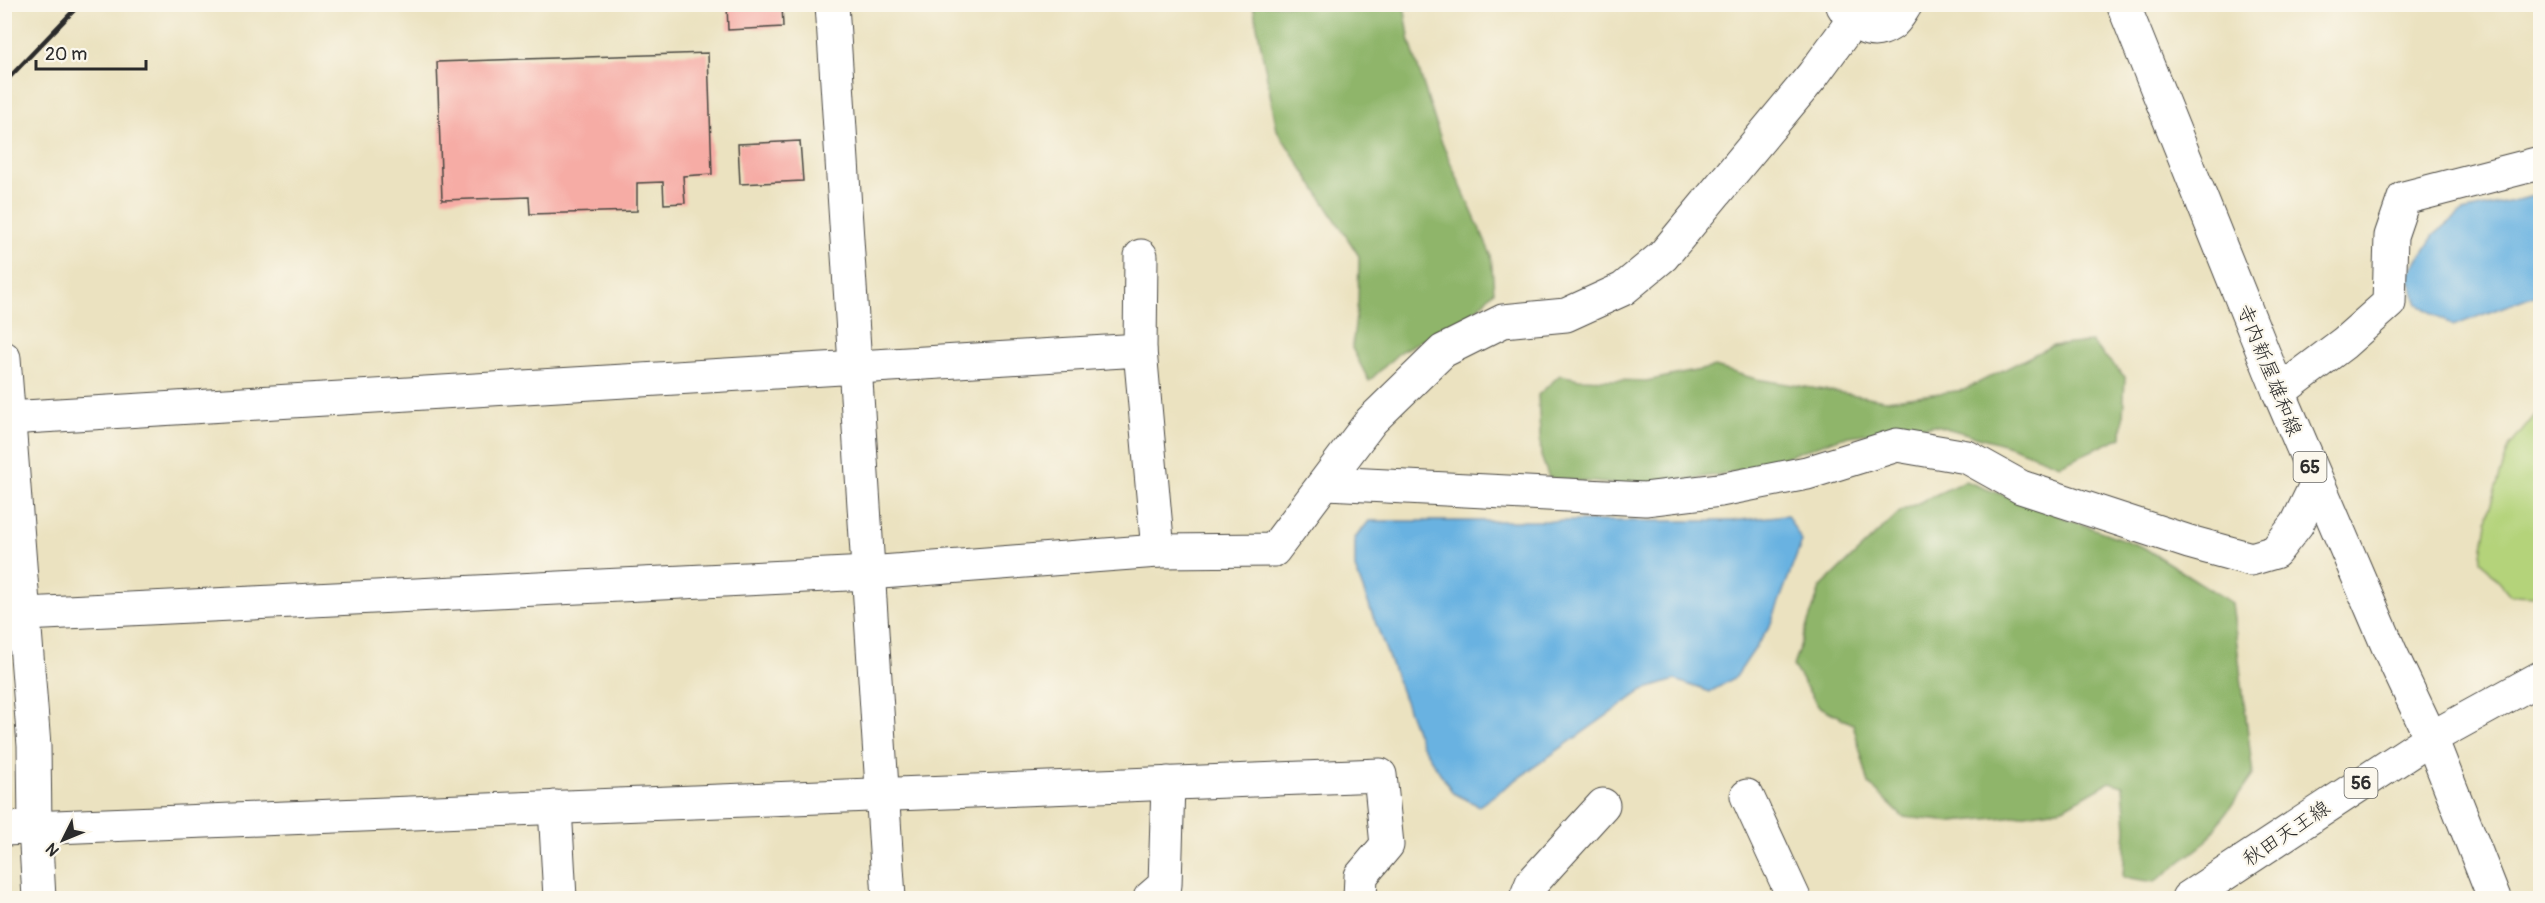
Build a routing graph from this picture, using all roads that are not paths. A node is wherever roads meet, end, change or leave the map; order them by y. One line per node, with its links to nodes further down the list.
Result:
1 (832, 4): 9 (street)
2 (1906, 4): 3 (street)
3 (1853, 10): 12 (street)
4 (2129, 18): 10 (street, 寺内新屋雄和線 / 65)
5 (2541, 163): 10 (street)
6 (1141, 256): 7 (street)
7 (1140, 350): 9 (street); 14 (street)
8 (4, 358): 11 (street)
9 (855, 367): 11 (street); 15 (street)
10 (2279, 392): 13 (street, 寺内新屋雄和線 / 65)
11 (8, 418): 16 (street)
12 (1327, 483): 13 (street); 14 (street)
13 (2317, 483): 18 (street, 寺内新屋雄和線 / 65)
14 (1158, 551): 15 (street)
15 (868, 573): 16 (street); 20 (street)
16 (14, 615): 24 (street)
17 (2541, 678): 18 (street, 秋田天王線 / 56)
18 (2431, 738): 32 (street, 秋田天王線 / 56); 33 (street, 寺内新屋雄和線 / 65)
19 (1168, 783): 20 (street); 28 (street); 29 (street)
20 (884, 794): 23 (street); 27 (street)
21 (1747, 796): 31 (street)
22 (1603, 805): 30 (street)
23 (555, 807): 24 (street); 26 (street)
24 (20, 828): 25 (street)
25 (39, 898)
26 (560, 898)
27 (889, 898)
28 (1150, 898)
29 (1360, 898)
30 (1526, 898)
31 (1794, 898)
32 (2188, 898)
33 (2494, 898)

